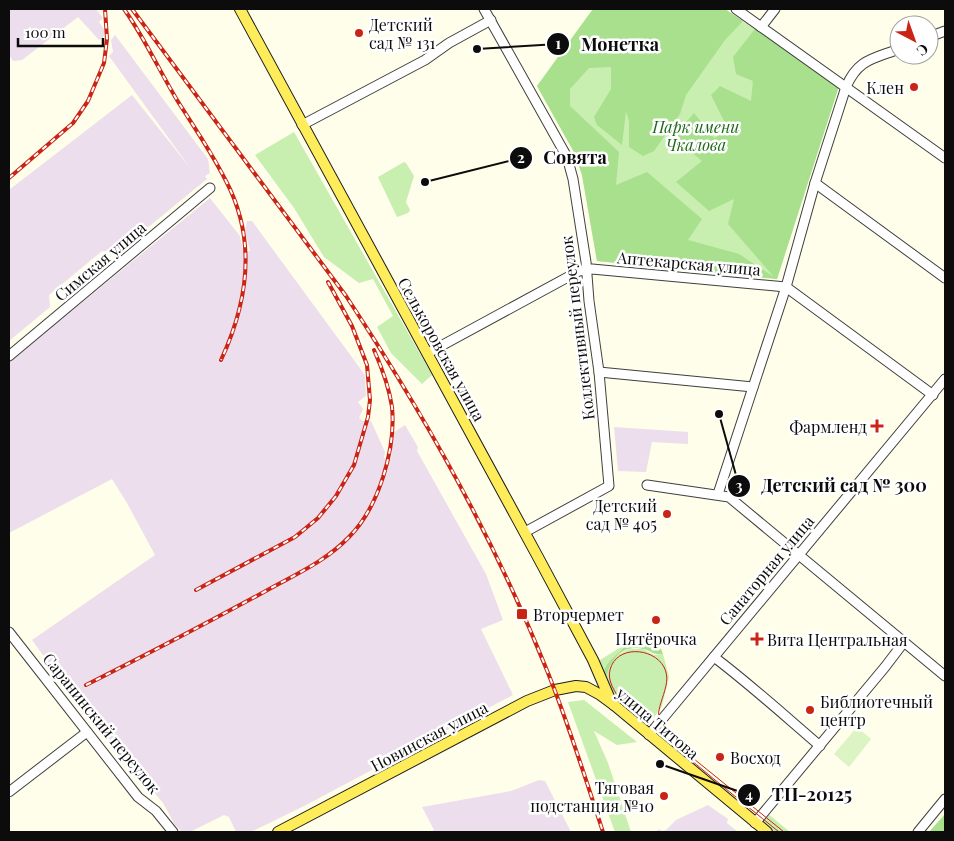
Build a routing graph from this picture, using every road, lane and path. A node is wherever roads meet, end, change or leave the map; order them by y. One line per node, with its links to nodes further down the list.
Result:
1 (240, 9): 9 (main road, Селькоровская улица)
2 (484, 9): 5 (street, Коллективный переулок)
3 (736, 9): 6 (street)
4 (775, 9): 6 (street)
5 (491, 20): 9 (street); 13 (street, Коллективный переулок)
6 (762, 27): 8 (street)
7 (889, 53): 8 (street)
8 (846, 87): 10 (street); 11 (street)
9 (302, 125): 16 (main road, Селькоровская улица)
10 (945, 158)
11 (815, 183): 14 (street); 15 (street)
12 (210, 188): 17 (street, Симская улица)
13 (586, 270): 15 (street, Аптекарская улица); 16 (street, Аптекарская улица); 18 (street, Коллективный переулок)
14 (945, 278)
15 (786, 287): 20 (street); 21 (street)
16 (428, 353): 24 (main road, Селькоровская улица)
17 (9, 356)
18 (600, 372): 20 (street); 24 (street, Коллективный переулок)
19 (945, 379): 21 (street, Санаторная улица)
20 (753, 387): 23 (street)
21 (933, 395): 25 (street, Санаторная улица)
22 (647, 485): 23 (street)
23 (718, 494): 25 (street)
24 (525, 532): 29 (main road, Селькоровская улица)
25 (799, 556): 27 (street); 28 (street, Санаторная улица)
26 (9, 632): 33 (street, Саранинский переулок)
27 (904, 642): 30 (street); 35 (street)
28 (714, 657): 34 (street, Санаторная улица); 35 (street)
29 (595, 665): 31 (main road); 32 (main road, Селькоровская улица)
30 (945, 676)
31 (576, 686): 32 (main road, улица Титова); 40 (main road, Новинская улица)
32 (614, 704): 34 (main road, улица Титова)
33 (87, 732): 36 (street); 39 (street, Саранинский переулок)
34 (649, 735): 38 (main road, улица Титова)
35 (820, 746): 38 (street)
36 (9, 792)
37 (945, 800): 42 (street)
38 (755, 823): 41 (main road, улица Титова)
39 (173, 832)
40 (278, 832)
41 (767, 832)
42 (918, 832)

